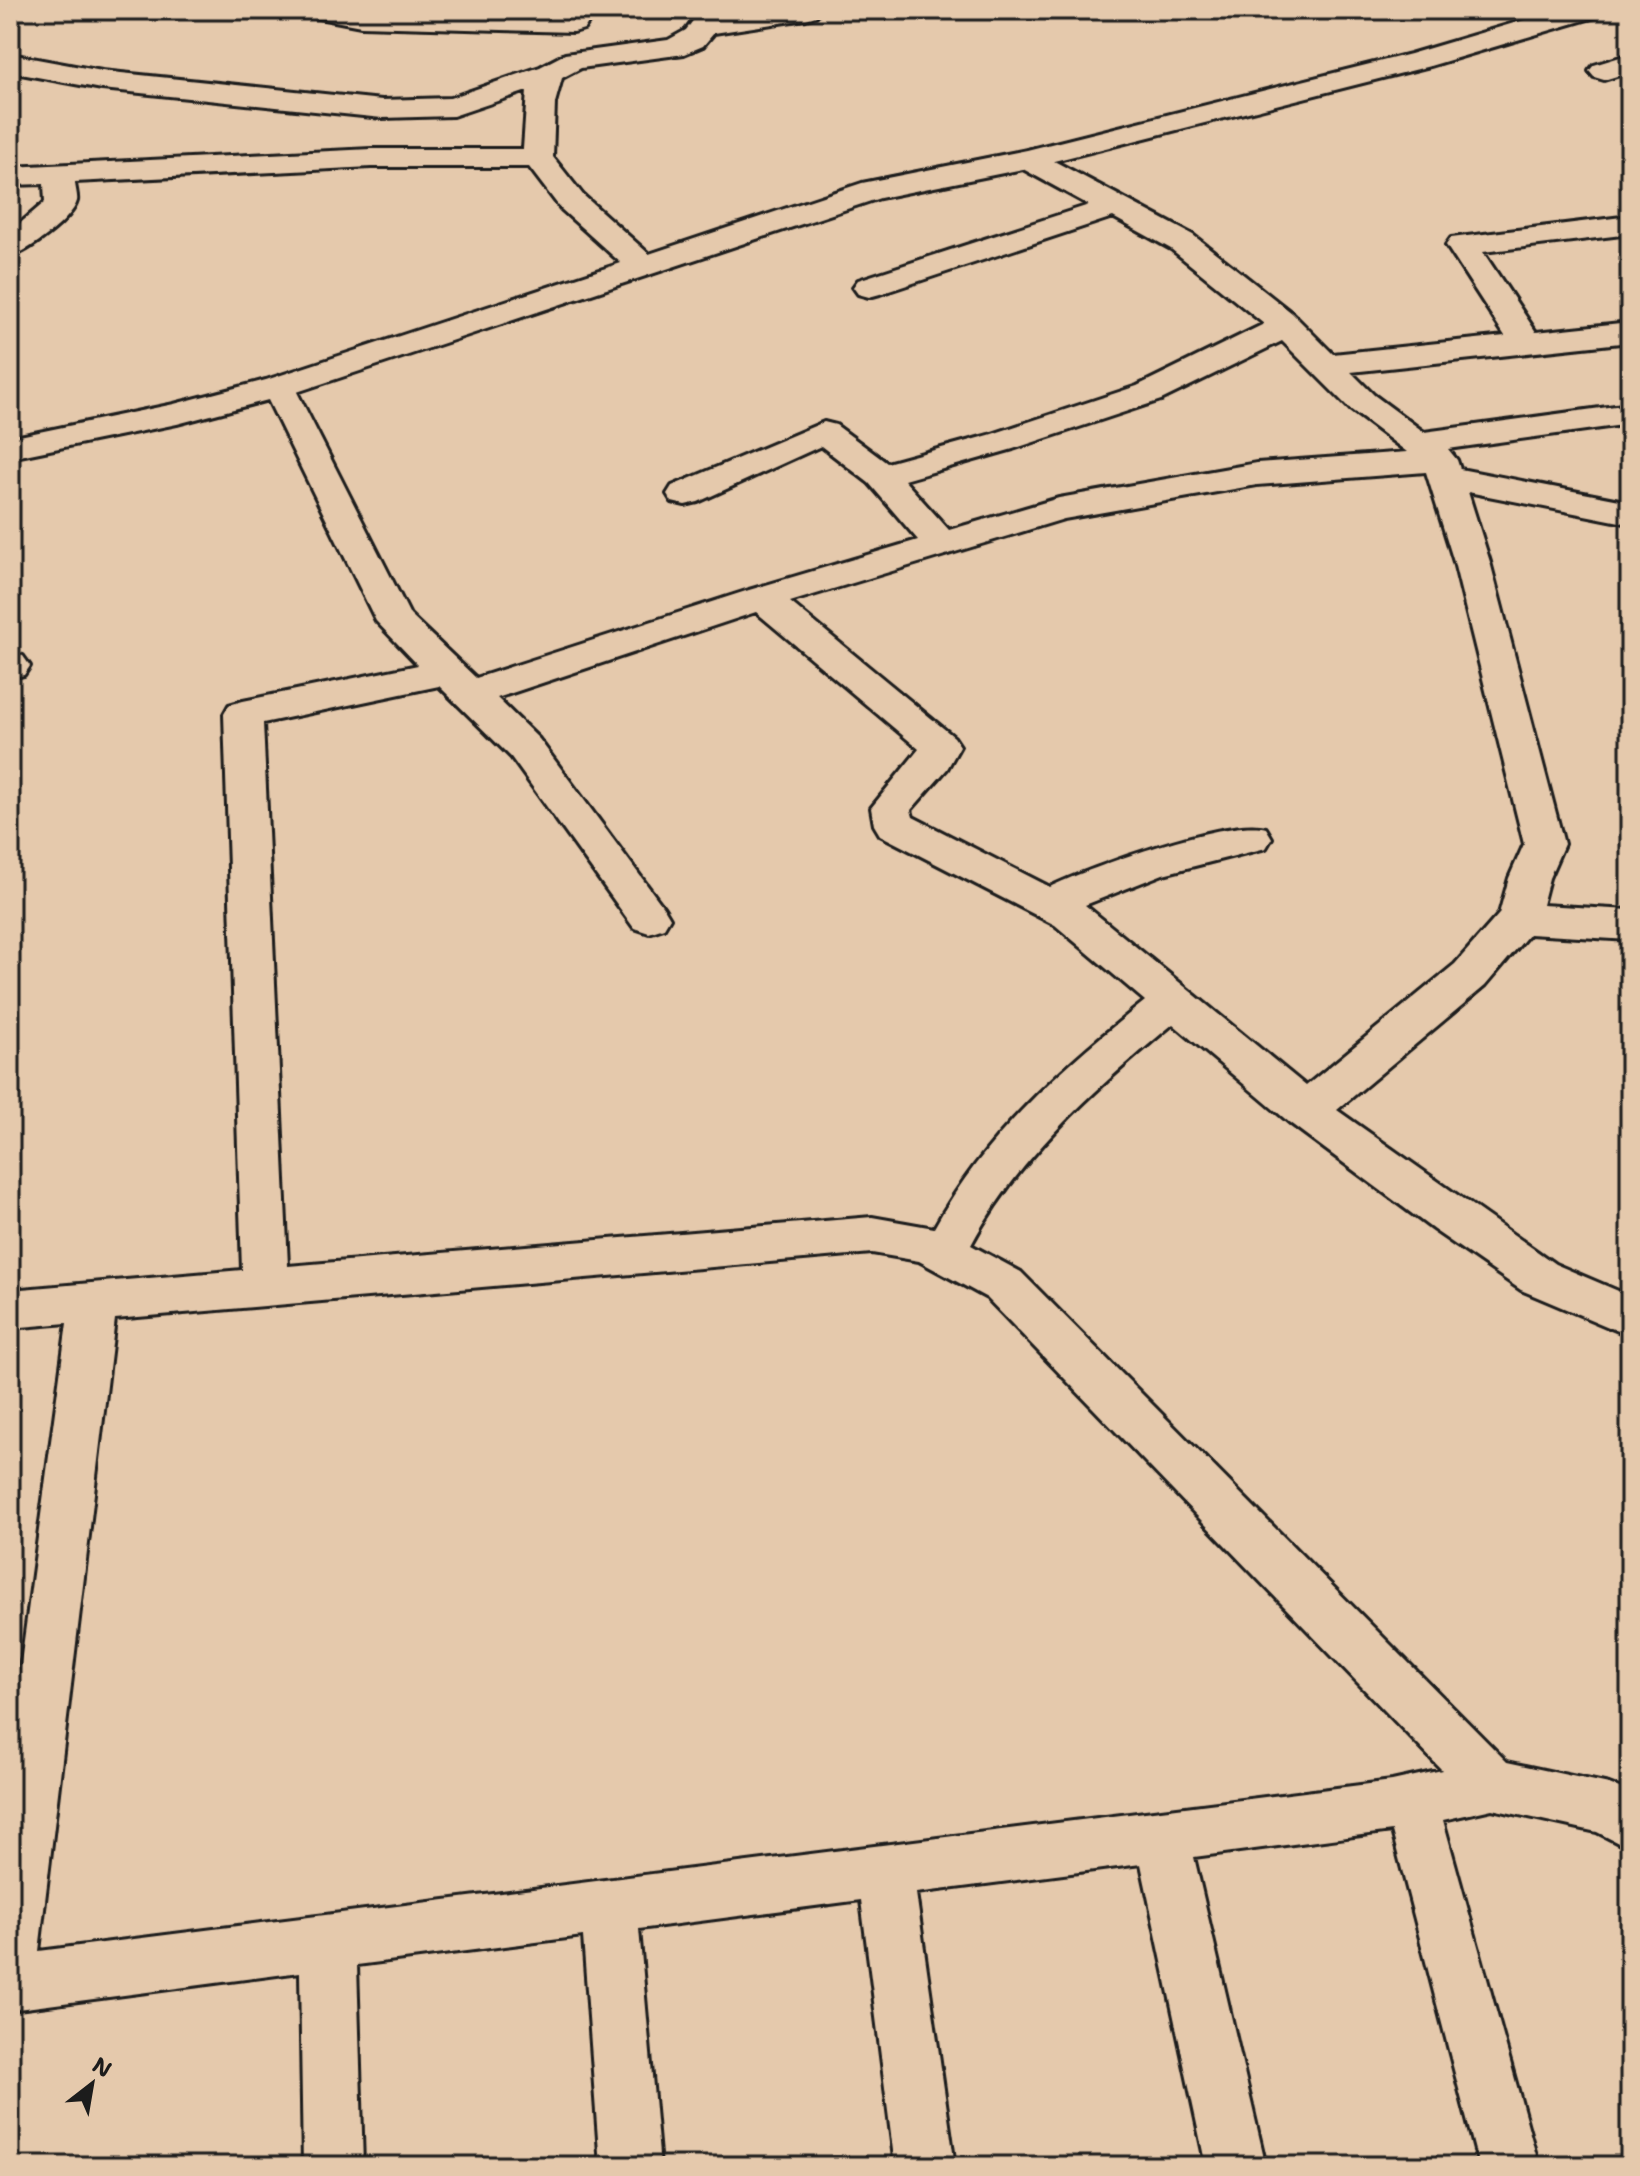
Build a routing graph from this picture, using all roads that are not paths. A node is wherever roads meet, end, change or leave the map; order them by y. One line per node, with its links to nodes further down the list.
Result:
1 (318, 10): 4 (street)
2 (806, 10): 5 (street)
3 (1588, 10): 9 (street)
4 (576, 17): 7 (street)
5 (711, 18): 7 (street)
6 (10, 63): 7 (street)
7 (557, 68): 8 (street)
8 (538, 158): 10 (street); 15 (street)
9 (1027, 159): 12 (street); 15 (street)
10 (59, 173): 11 (street); 14 (street)
11 (10, 176)
12 (1116, 206): 16 (street); 17 (street)
13 (1630, 225): 19 (street)
14 (10, 247)
15 (644, 266): 21 (street)
16 (869, 287)
17 (1286, 326): 20 (street); 25 (street)
18 (1630, 332): 19 (street)
19 (1527, 343): 20 (street)
20 (1325, 365): 24 (street)
21 (278, 387): 23 (street); 30 (street)
22 (1630, 414): 24 (street)
23 (10, 448)
24 (1434, 460): 27 (street); 28 (street); 34 (street)
25 (881, 476): 26 (street); 28 (street)
26 (685, 494)
27 (1630, 513)
28 (941, 544): 29 (street)
29 (762, 598): 30 (street); 32 (street)
30 (458, 683): 33 (street); 39 (street)
31 (1252, 838): 32 (street)
32 (1050, 905): 36 (street)
33 (649, 918)
34 (1518, 919): 35 (street); 37 (street)
35 (1630, 925)
36 (1173, 1001): 37 (street); 38 (street)
37 (1306, 1111): 42 (street)
38 (944, 1253): 39 (street); 43 (street)
39 (266, 1287): 40 (street)
40 (93, 1302): 41 (street); 50 (street)
41 (10, 1309)
42 (1630, 1317)
43 (1492, 1784): 44 (street); 45 (street)
44 (1411, 1802): 46 (street); 56 (street)
45 (1630, 1823)
46 (1162, 1836): 47 (street); 55 (street)
47 (885, 1870): 48 (street); 54 (street)
48 (609, 1905): 49 (street); 53 (street)
49 (328, 1941): 51 (street); 52 (street)
50 (10, 1955)
51 (10, 1982)
52 (333, 2166)
53 (630, 2166)
54 (925, 2166)
55 (1236, 2166)
56 (1509, 2166)

